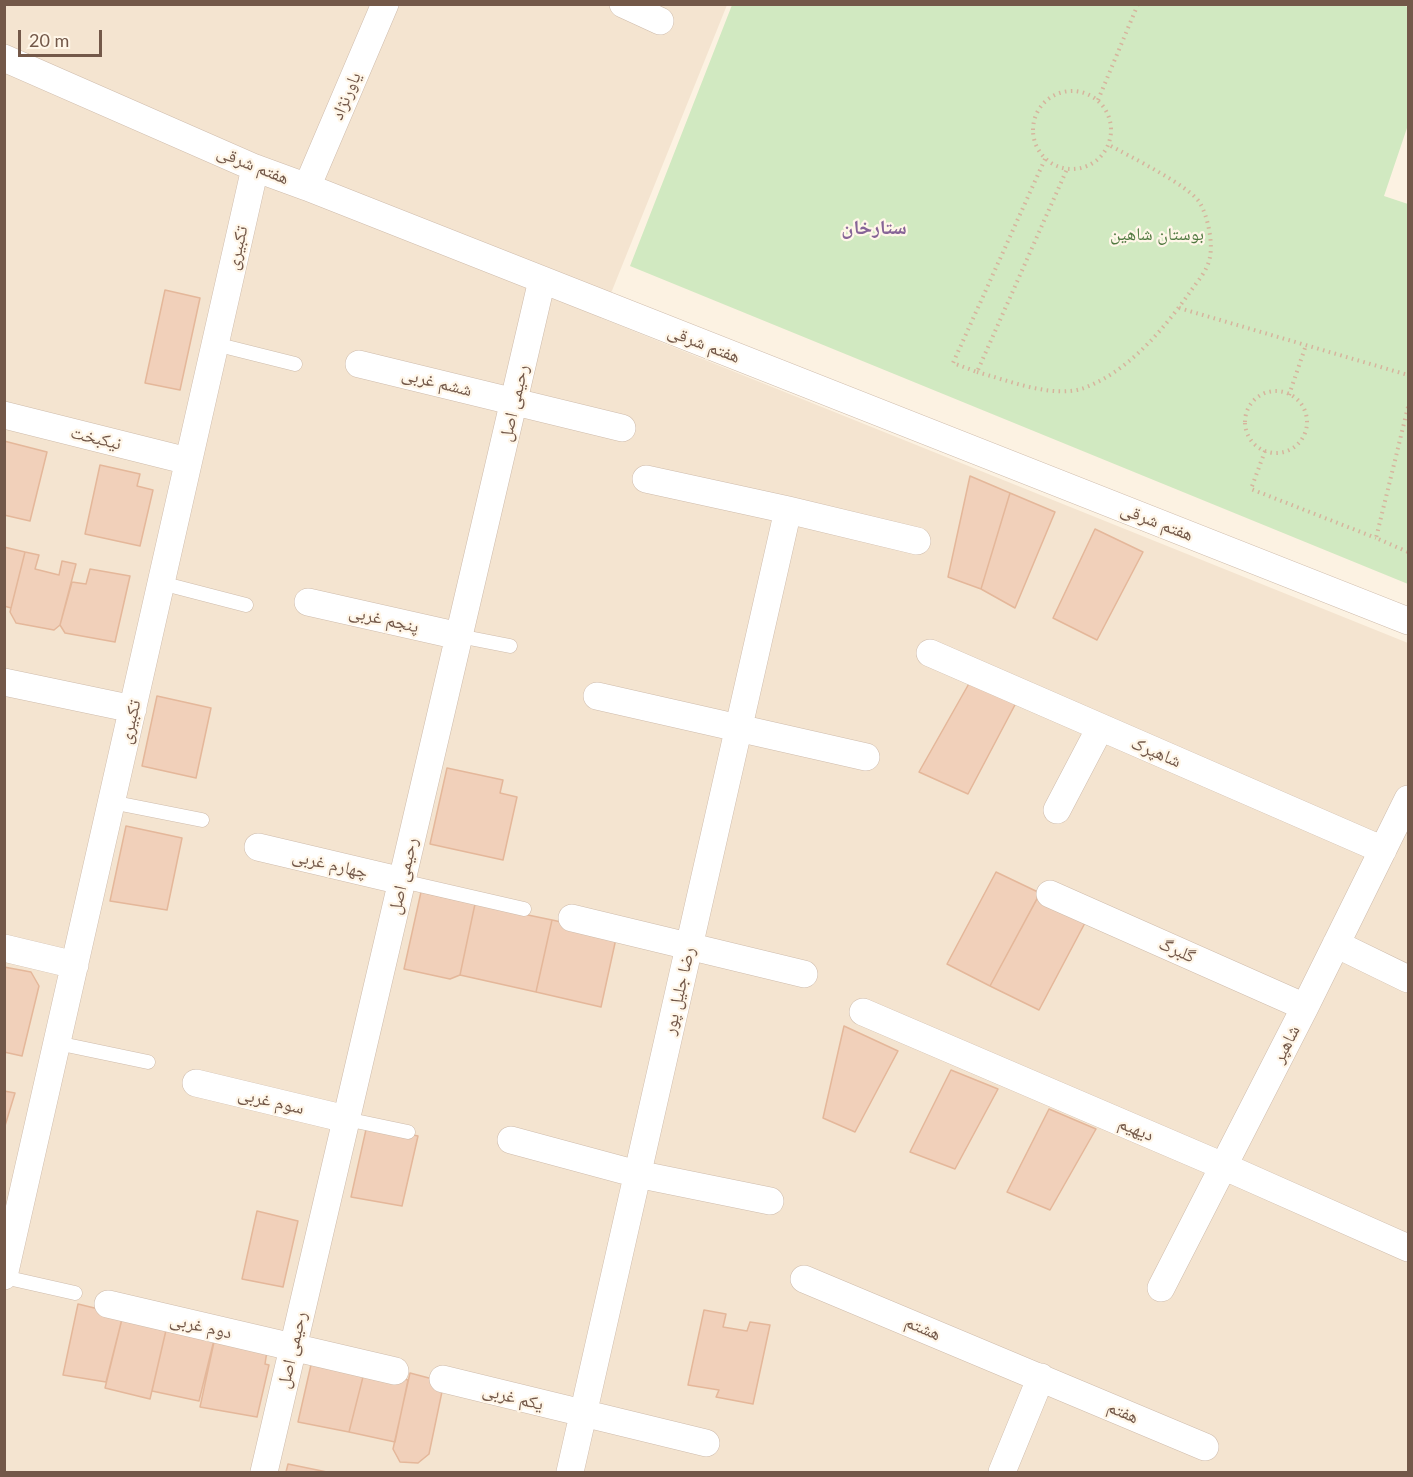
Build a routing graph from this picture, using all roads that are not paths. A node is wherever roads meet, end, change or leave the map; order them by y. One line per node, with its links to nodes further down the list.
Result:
1 (385, 4): 6 (street, یاورنژاد)
2 (623, 4): 3 (street)
3 (660, 21)
4 (4, 58): 5 (street, هفتم شرقی)
5 (255, 168): 6 (street, هفتم شرقی); 8 (street, تکبیری)
6 (307, 186): 7 (street, هفتم شرقی)
7 (542, 280): 11 (street, رحیمی اصل); 21 (street, هفتم شرقی)
8 (215, 344): 9 (lane); 14 (street, تکبیری)
9 (295, 364)
10 (359, 364): 11 (street, ششم غربی)
11 (514, 401): 13 (street, ششم غربی); 22 (street, رحیمی اصل)
12 (4, 415): 14 (street, نیکبخت)
13 (622, 428)
14 (188, 461): 18 (street, تکبیری)
15 (646, 479): 16 (street)
16 (788, 510): 17 (street); 28 (street, رضا جلیل پور)
17 (917, 541)
18 (161, 583): 20 (lane); 27 (street, تکبیری)
19 (308, 602): 22 (street, پنجم غربی)
20 (246, 605)
21 (1408, 621)
22 (459, 636): 23 (lane); 37 (street, رحیمی اصل)
23 (510, 646)
24 (930, 653): 29 (street, شاهپرک)
25 (4, 682): 27 (street)
26 (597, 696): 28 (street)
27 (132, 709): 32 (street, تکبیری)
28 (739, 727): 30 (street); 42 (street, رضا جلیل پور)
29 (1100, 728): 33 (street); 36 (street, شاهپرک)
30 (866, 757)
31 (1408, 799): 36 (street, شاهپر)
32 (111, 802): 34 (lane); 44 (street, تکبیری)
33 (1057, 810)
34 (202, 820)
35 (258, 847): 37 (street, چهارم غربی)
36 (1383, 850): 41 (street, شاهپر)
37 (402, 881): 39 (lane); 52 (street, رحیمی اصل)
38 (1050, 894): 47 (street, گلبرگ)
39 (524, 909)
40 (572, 918): 42 (street)
41 (1336, 944): 46 (street); 47 (street, شاهپر)
42 (689, 946): 45 (street); 56 (street, رضا جلیل پور)
43 (4, 948): 44 (street)
44 (75, 965): 49 (street, تکبیری)
45 (804, 974)
46 (1408, 979)
47 (1305, 1007): 55 (street, شاهپر)
48 (863, 1012): 55 (street, دیهیم)
49 (57, 1043): 50 (lane); 58 (street, تکبیری)
50 (148, 1062)
51 (196, 1083): 52 (street, سوم غربی)
52 (346, 1119): 53 (lane); 65 (street, رحیمی اصل)
53 (408, 1132)
54 (511, 1140): 56 (street)
55 (1223, 1166): 59 (street, دیهیم); 62 (street, شاهپر)
56 (637, 1174): 57 (street); 69 (street, رضا جلیل پور)
57 (770, 1201)
58 (8, 1240): 60 (street, تکبیری)
59 (1408, 1248)
60 (4, 1277): 63 (lane)
61 (804, 1279): 67 (street, هشتم)
62 (1161, 1288)
63 (75, 1293)
64 (108, 1304): 65 (street, دوم غربی)
65 (293, 1347): 66 (street, دوم غربی); 72 (street, رحیمی اصل)
66 (395, 1371)
67 (1041, 1377): 71 (street, هفتم); 74 (street)
68 (443, 1379): 69 (street, یکم غربی)
69 (583, 1414): 70 (street, یکم غربی); 73 (street, رضا جلیل پور)
70 (706, 1443)
71 (1205, 1447)
72 (264, 1473)
73 (570, 1473)
74 (1002, 1473)

